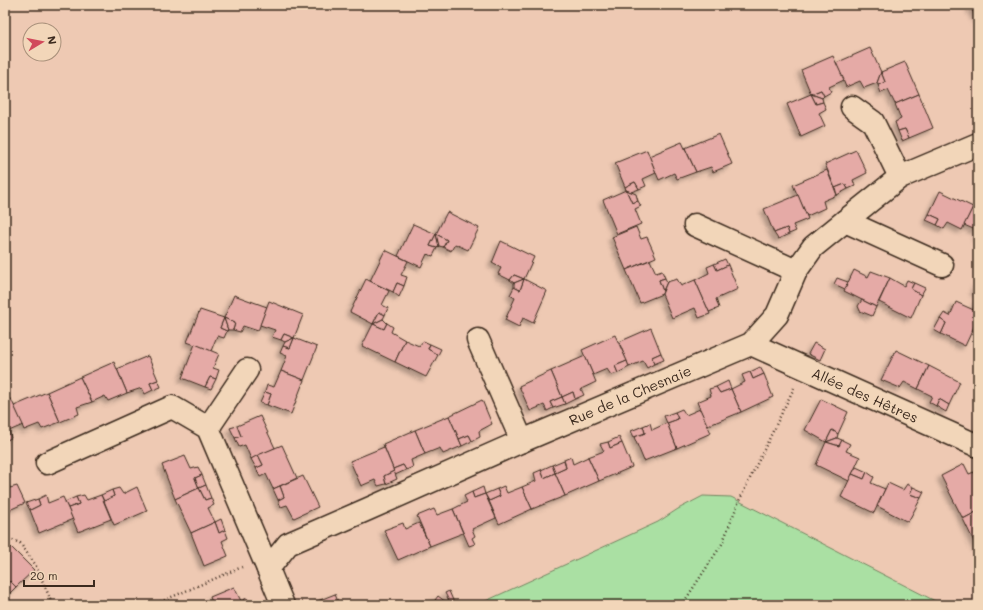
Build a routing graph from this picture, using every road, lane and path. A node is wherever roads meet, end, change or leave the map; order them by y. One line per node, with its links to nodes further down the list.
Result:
1 (852, 107): 3 (street)
2 (978, 144): 3 (street, Rue de la Chesnaie)
3 (900, 177): 4 (street, Rue de la Chesnaie)
4 (845, 221): 6 (street); 7 (street, Rue de la Chesnaie)
5 (695, 225): 7 (street)
6 (942, 265)
7 (796, 270): 9 (street, Rue de la Chesnaie)
8 (478, 340): 13 (street)
9 (751, 344): 10 (street, Allée des Hêtres); 13 (street, Rue de la Chesnaie)
10 (804, 367): 14 (street, Allée des Hêtres); 21 (path)
11 (246, 370): 12 (street)
12 (208, 428): 15 (street); 17 (street)
13 (522, 441): 17 (street, Rue de la Chesnaie)
14 (978, 446)
15 (47, 463)
16 (5, 537): 18 (path)
17 (268, 569): 19 (path); 20 (street)
18 (53, 605)
19 (153, 605)
20 (283, 605)
21 (682, 605)

